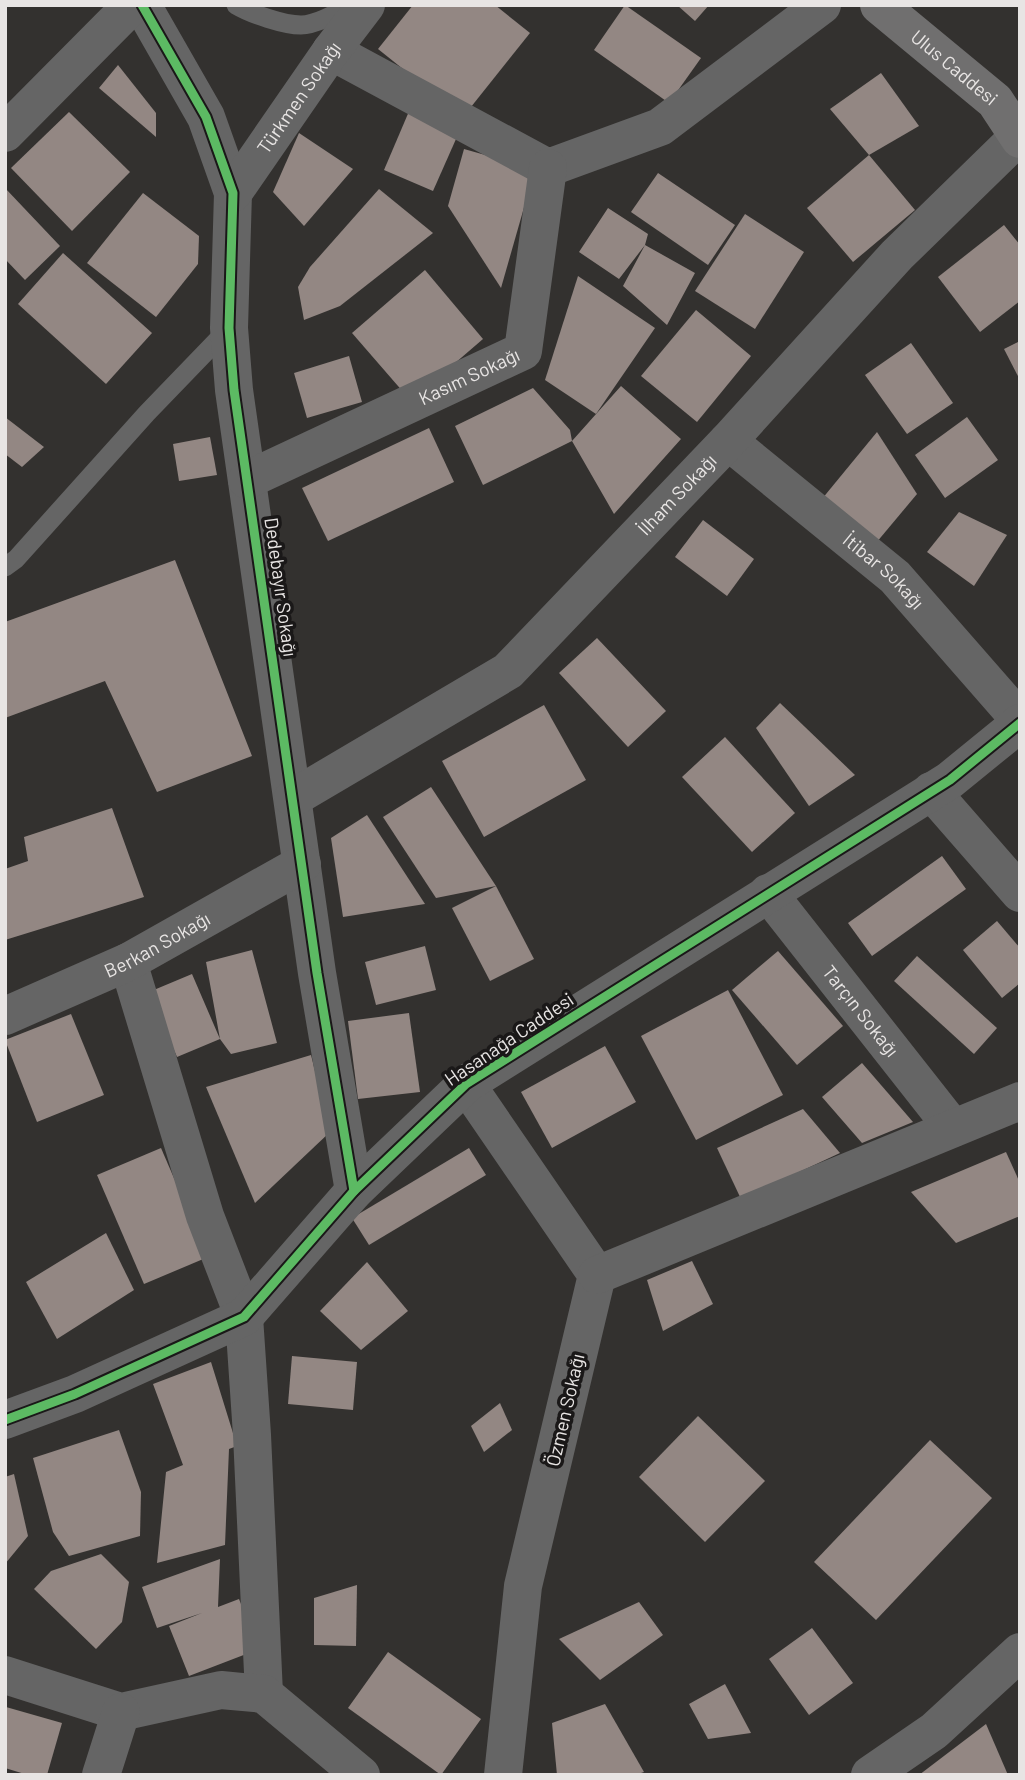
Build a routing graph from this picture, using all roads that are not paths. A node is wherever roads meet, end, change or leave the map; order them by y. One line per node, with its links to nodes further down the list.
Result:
1 (132, 5): 9 (street)
2 (142, 5): 12 (street, Dedebayır Sokağı)
3 (236, 5): 4 (lane)
4 (346, 5)
5 (366, 5): 8 (street, Türkmen Sokağı)
6 (822, 5): 11 (street)
7 (879, 5): 10 (main road, Ulus Caddesi)
8 (331, 51): 11 (street); 12 (street, Türkmen Sokağı)
9 (5, 133)
10 (1019, 136): 14 (street, İlham Sokağı)
11 (548, 168): 15 (street, Kasım Sokağı)
12 (233, 193): 13 (street, Dedebayır Sokağı)
13 (229, 328): 15 (street, Dedebayır Sokağı); 16 (lane)
14 (728, 441): 17 (street, İtibar Sokağı); 19 (street, İlham Sokağı)
15 (247, 480): 19 (street, Dedebayır Sokağı)
16 (5, 566)
17 (1020, 721): 18 (street, Hasanağa Caddesi)
18 (931, 791): 21 (street, Hasanağa Caddesi); 22 (street)
19 (293, 798): 20 (street, Dedebayır Sokağı)
20 (302, 864): 23 (street, Berkan Sokağı); 28 (street, Dedebayır Sokağı)
21 (768, 893): 25 (street, Hasanağa Caddesi); 27 (street, Tarçın Sokağı)
22 (1020, 893)
23 (128, 962): 24 (street, Berkan Sokağı); 30 (street)
24 (5, 1016)
25 (466, 1084): 28 (street, Hasanağa Caddesi); 29 (street)
26 (1020, 1101): 27 (street)
27 (953, 1128): 29 (street)
28 (354, 1191): 30 (street, Hasanağa Caddesi)
29 (597, 1275): 38 (street, Özmen Sokağı)
30 (244, 1317): 31 (street, Hasanağa Caddesi); 34 (street)
31 (5, 1420)
32 (1020, 1652): 39 (street)
33 (5, 1675): 35 (street)
34 (264, 1694): 35 (street); 37 (street)
35 (121, 1712): 36 (street)
36 (101, 1775)
37 (361, 1775)
38 (503, 1775)
39 (870, 1775)

